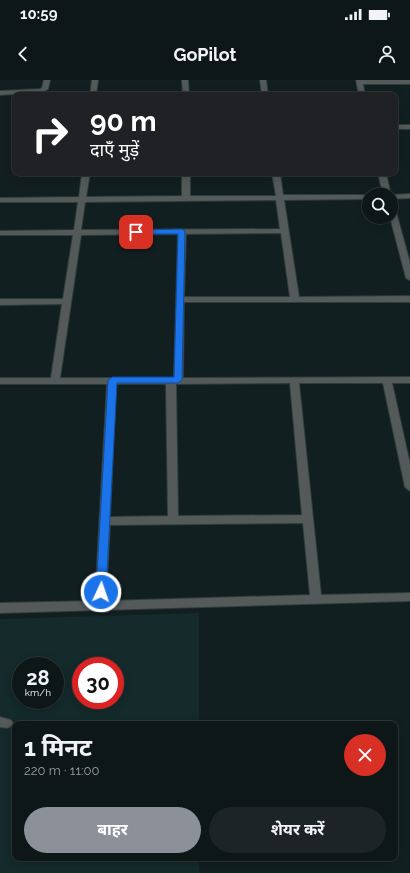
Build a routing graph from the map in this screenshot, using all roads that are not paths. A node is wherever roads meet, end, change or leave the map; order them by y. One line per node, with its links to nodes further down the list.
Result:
1 (47, 80): 8 (street)
2 (95, 80): 9 (street)
3 (186, 80): 10 (street)
4 (263, 80): 11 (street)
5 (359, 81): 6 (street); 12 (street)
6 (410, 82)
7 (12, 92): 13 (street)
8 (20, 92)
9 (93, 92)
10 (186, 92)
11 (265, 92)
12 (361, 92)
13 (0, 93)
14 (398, 127): 15 (street)
15 (410, 127)
16 (86, 176): 26 (street)
17 (186, 176): 25 (street)
18 (276, 176): 22 (street)
19 (383, 176): 20 (street)
20 (385, 188)
21 (410, 196): 24 (street)
22 (280, 197): 23 (street); 25 (street); 30 (street)
23 (362, 197)
24 (398, 197)
25 (186, 198): 26 (street)
26 (83, 199): 27 (street); 31 (street)
27 (0, 200)
28 (396, 224): 33 (street)
29 (182, 231): 30 (street); 31 (street); 35 (street)
30 (285, 231): 36 (street)
31 (76, 232): 32 (street); 38 (street)
32 (0, 234)
33 (407, 258): 34 (street)
34 (410, 278)
35 (180, 300): 36 (street); 43 (street)
36 (295, 300): 37 (street)
37 (410, 300)
38 (66, 301): 39 (street); 41 (street)
39 (0, 302)
40 (0, 380): 41 (street)
41 (55, 380): 42 (street)
42 (112, 380): 43 (street); 50 (street)
43 (174, 380): 44 (street); 49 (street)
44 (294, 380): 45 (street); 48 (street)
45 (387, 380): 46 (street); 47 (street)
46 (410, 380)
47 (410, 487)
48 (308, 519): 49 (street); 52 (street)
49 (173, 520): 50 (street)
50 (105, 521): 53 (street)
51 (410, 597): 52 (street)
52 (316, 600): 53 (street)
53 (100, 606): 54 (street)
54 (0, 608)

